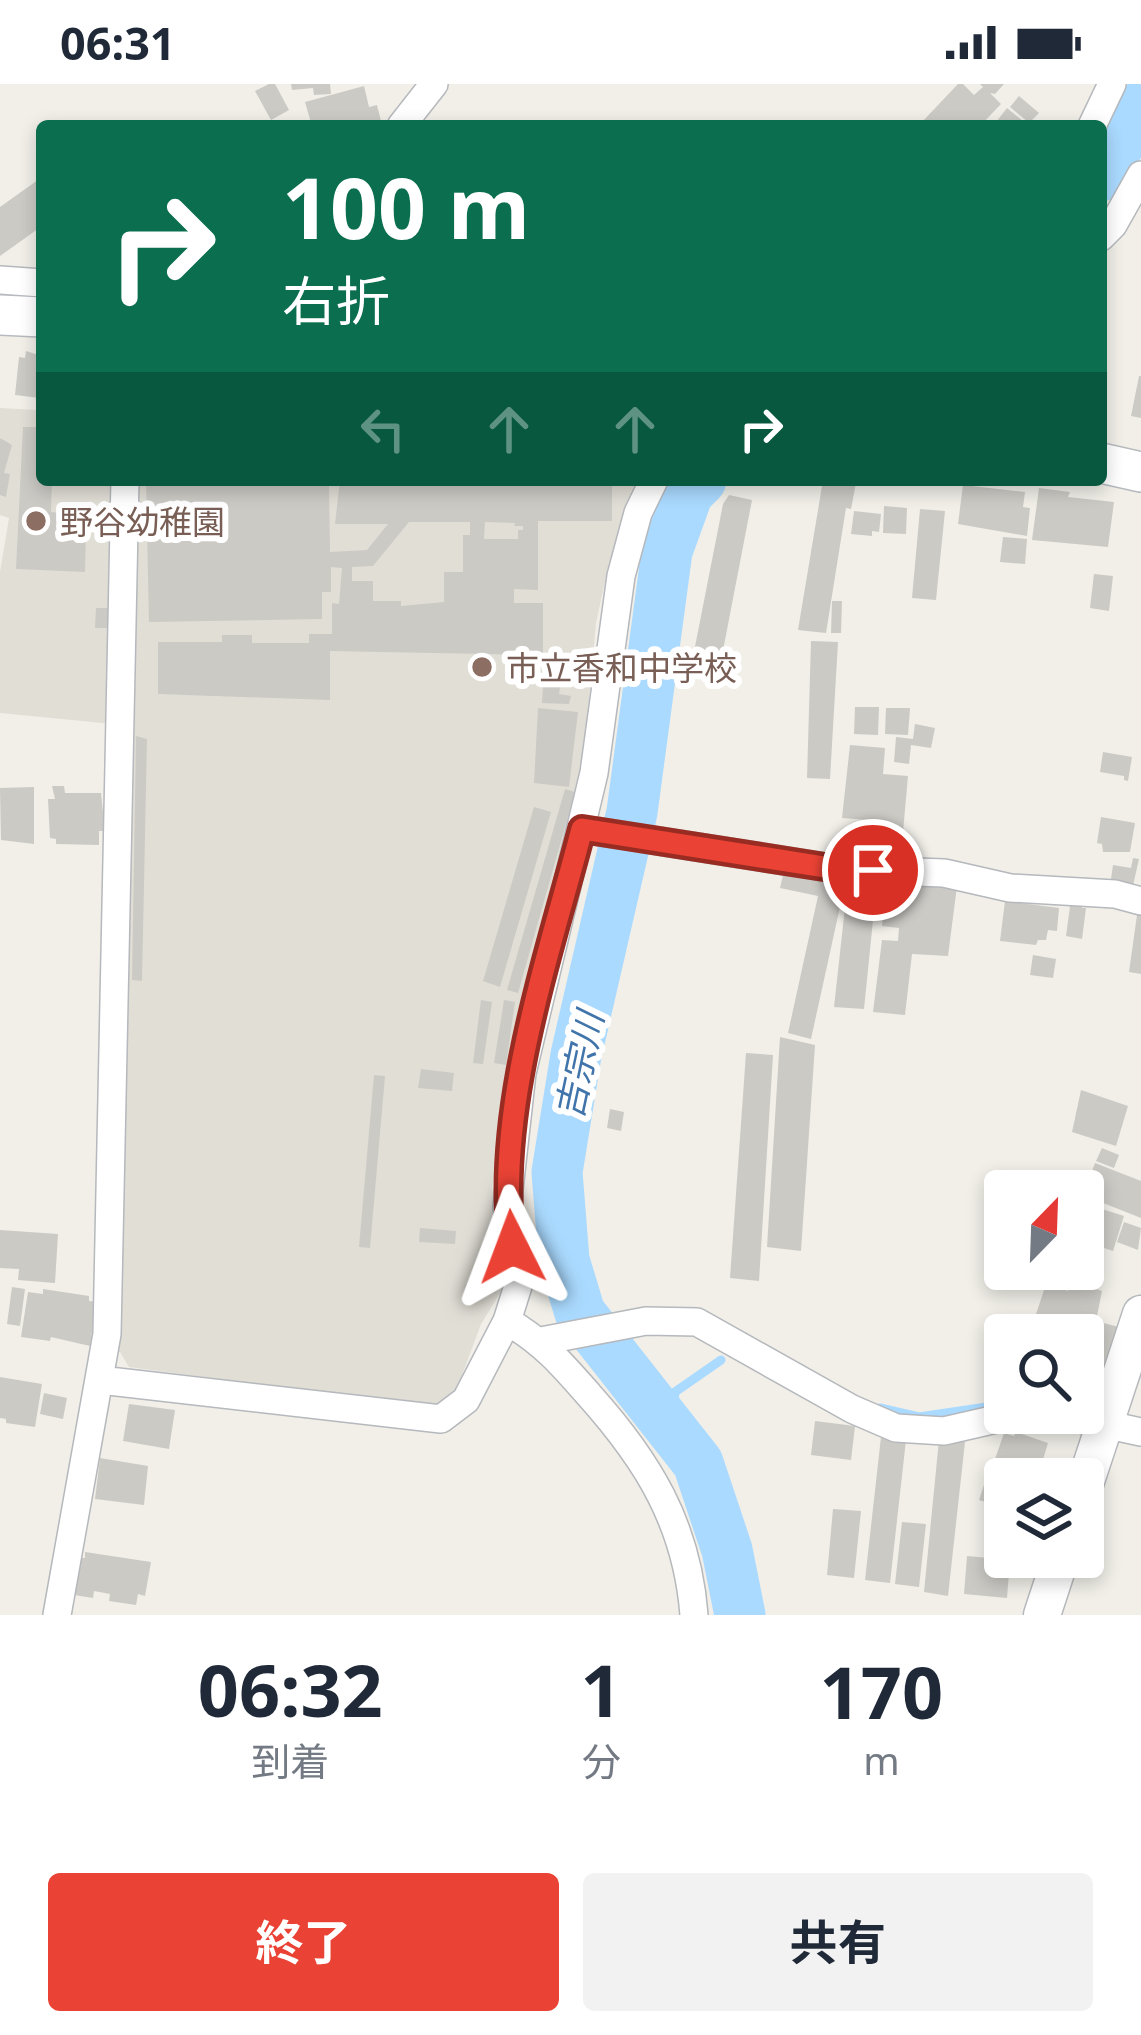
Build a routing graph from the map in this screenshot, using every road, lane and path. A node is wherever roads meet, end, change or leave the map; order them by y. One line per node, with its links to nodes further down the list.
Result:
1 (434, 84): 3 (street)
2 (1112, 84): 4 (street)
3 (406, 120)
4 (1095, 120)
5 (1141, 175): 6 (street)
6 (1107, 231)
7 (0, 280): 8 (street)
8 (36, 283)
9 (0, 315): 10 (main road)
10 (36, 317)
11 (1107, 464): 12 (main road)
12 (1141, 472)
13 (125, 486): 20 (street)
14 (652, 486): 15 (street)
15 (589, 830): 16 (street); 18 (street)
16 (1141, 901)
17 (1141, 1314): 22 (street)
18 (507, 1321): 19 (street); 20 (street)
19 (552, 1339): 21 (street); 26 (street)
20 (100, 1381): 25 (street)
21 (984, 1422)
22 (1123, 1427): 23 (street)
23 (1103, 1458)
24 (1054, 1578): 27 (street)
25 (58, 1615)
26 (694, 1615)
27 (1042, 1615)

